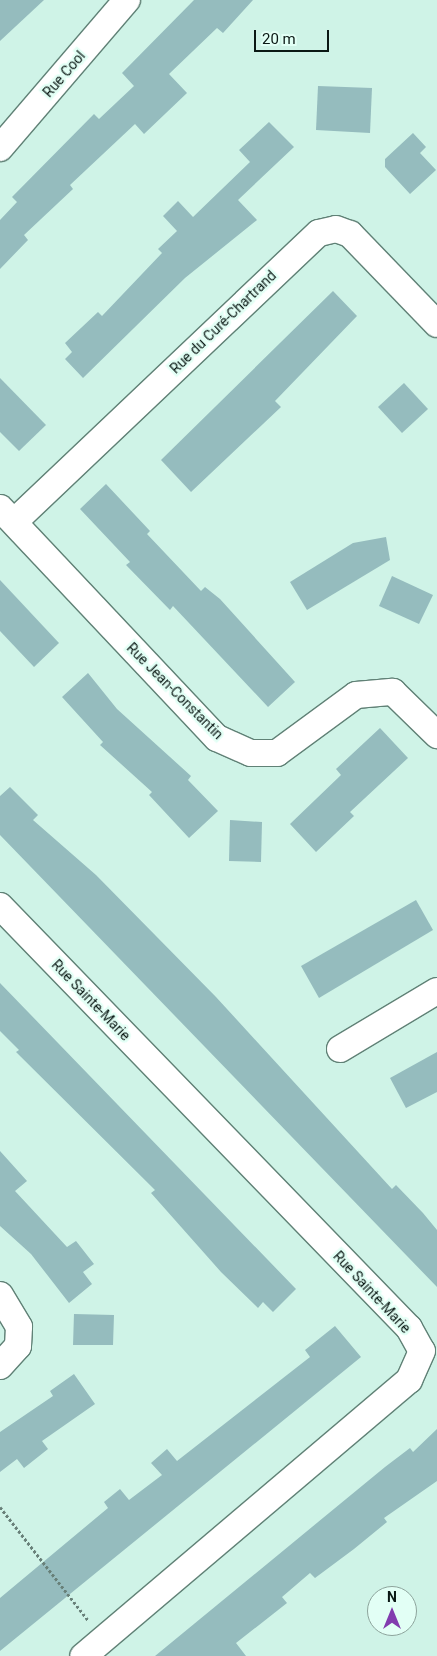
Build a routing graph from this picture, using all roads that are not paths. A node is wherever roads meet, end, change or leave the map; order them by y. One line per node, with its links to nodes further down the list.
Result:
1 (127, 0): 2 (street, Rue Cool)
2 (0, 148)
3 (437, 324): 4 (street, Rue du Curé-Chartrand)
4 (7, 515): 5 (street, Rue Jean-Constantin)
5 (437, 735)
6 (0, 906): 11 (street, Rue Sainte-Marie)
7 (437, 991): 8 (street)
8 (340, 1049)
9 (0, 1295): 10 (street)
10 (0, 1366)
11 (83, 1656)

